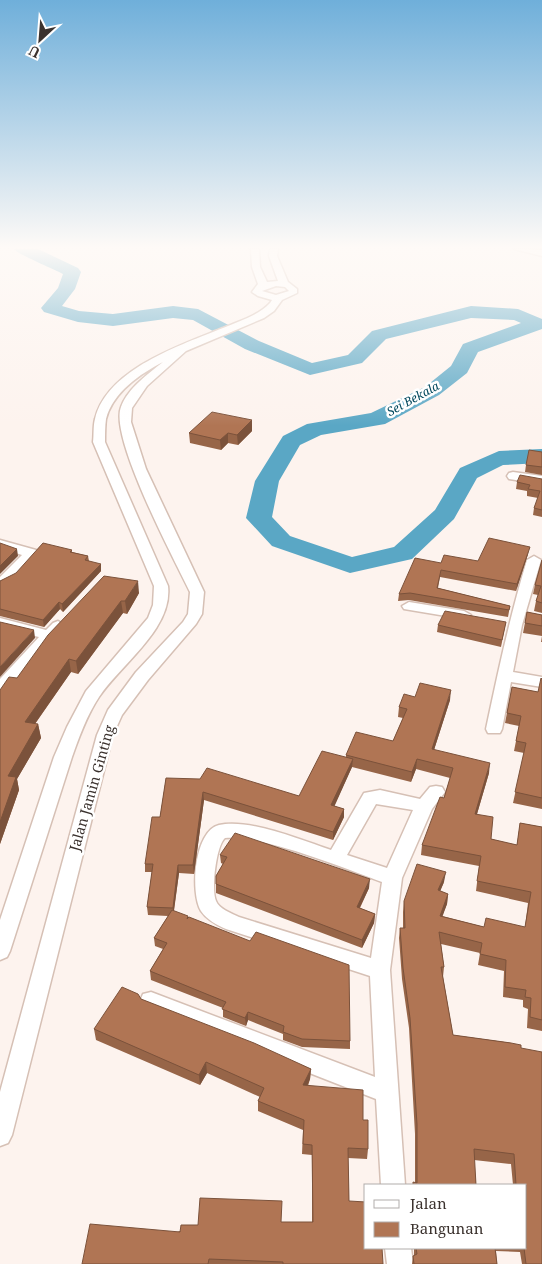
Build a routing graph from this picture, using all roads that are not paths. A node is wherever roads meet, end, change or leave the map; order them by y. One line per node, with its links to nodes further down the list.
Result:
1 (272, 308): 2 (street, Jalan Jamin Ginting)
2 (188, 347): 23 (street, Jalan Jamin Ginting); 27 (street, Jalan Jamin Ginting)
3 (513, 476): 4 (street)
4 (542, 480)
5 (0, 544): 7 (street)
6 (534, 560): 12 (street)
7 (0, 584)
8 (410, 606): 10 (street)
9 (70, 614): 14 (street)
10 (476, 618)
11 (534, 618): 12 (street)
12 (513, 621): 15 (street)
13 (0, 623): 14 (street)
14 (50, 635): 17 (street)
15 (504, 676): 16 (street); 18 (street)
16 (542, 682)
17 (0, 689)
18 (494, 729)
19 (436, 792): 20 (street)
20 (424, 806): 21 (street); 22 (street)
21 (336, 859): 22 (street); 24 (street)
22 (392, 878): 24 (street)
23 (0, 950)
24 (380, 970): 26 (street)
25 (151, 1001): 26 (street)
26 (387, 1092): 28 (street)
27 (0, 1135)
28 (394, 1184)
29 (398, 1249): 30 (street)
30 (400, 1264)

